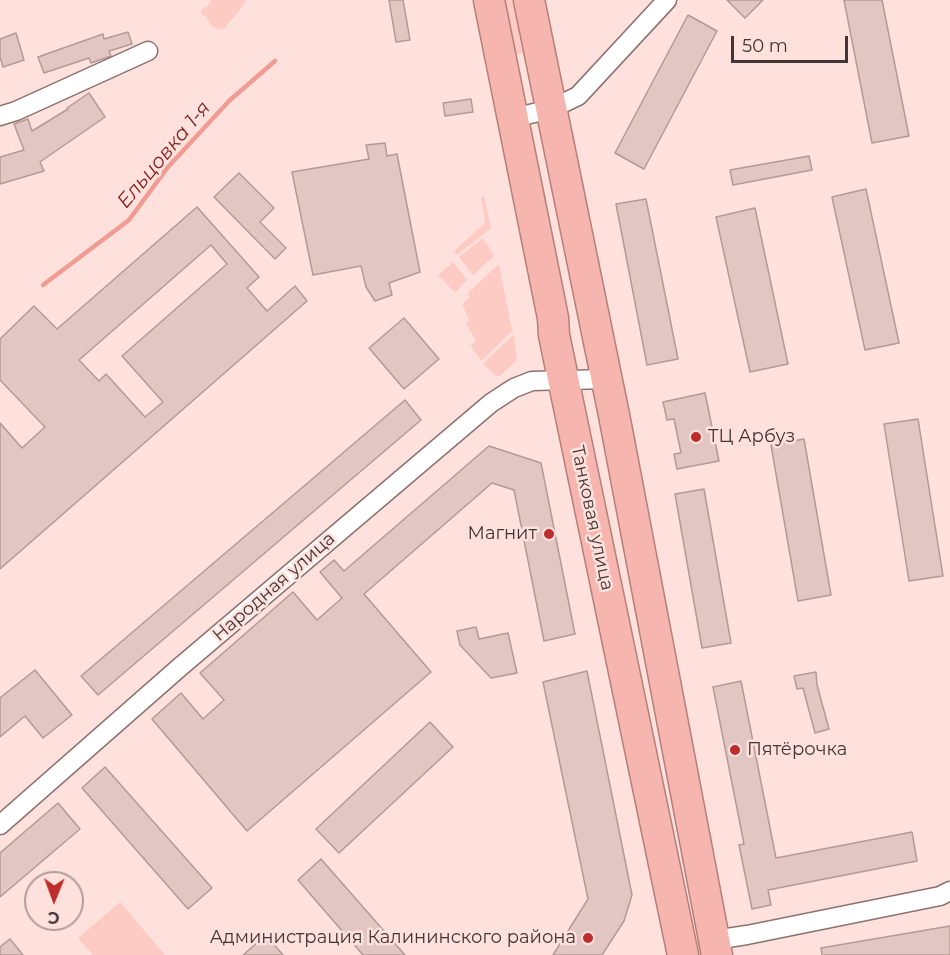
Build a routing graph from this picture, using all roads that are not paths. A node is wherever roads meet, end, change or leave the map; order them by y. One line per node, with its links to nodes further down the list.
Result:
1 (489, 0): 6 (highway, Танковая улица)
2 (529, 0): 5 (highway)
3 (667, 0): 7 (street)
4 (148, 51): 8 (street)
5 (540, 57): 6 (highway); 7 (highway)
6 (502, 66): 9 (highway, Танковая улица)
7 (551, 110): 9 (street); 10 (highway)
8 (0, 116)
9 (513, 118): 11 (highway, Танковая улица)
10 (596, 328): 11 (highway); 13 (highway)
11 (554, 335): 12 (highway, Танковая улица)
12 (564, 381): 13 (street, Народная улица); 14 (highway, Танковая улица); 15 (street, Народная улица)
13 (609, 393): 14 (highway); 17 (highway)
14 (571, 415): 18 (highway, Танковая улица)
15 (0, 825)
16 (950, 891): 17 (street)
17 (715, 947)
18 (683, 955)

